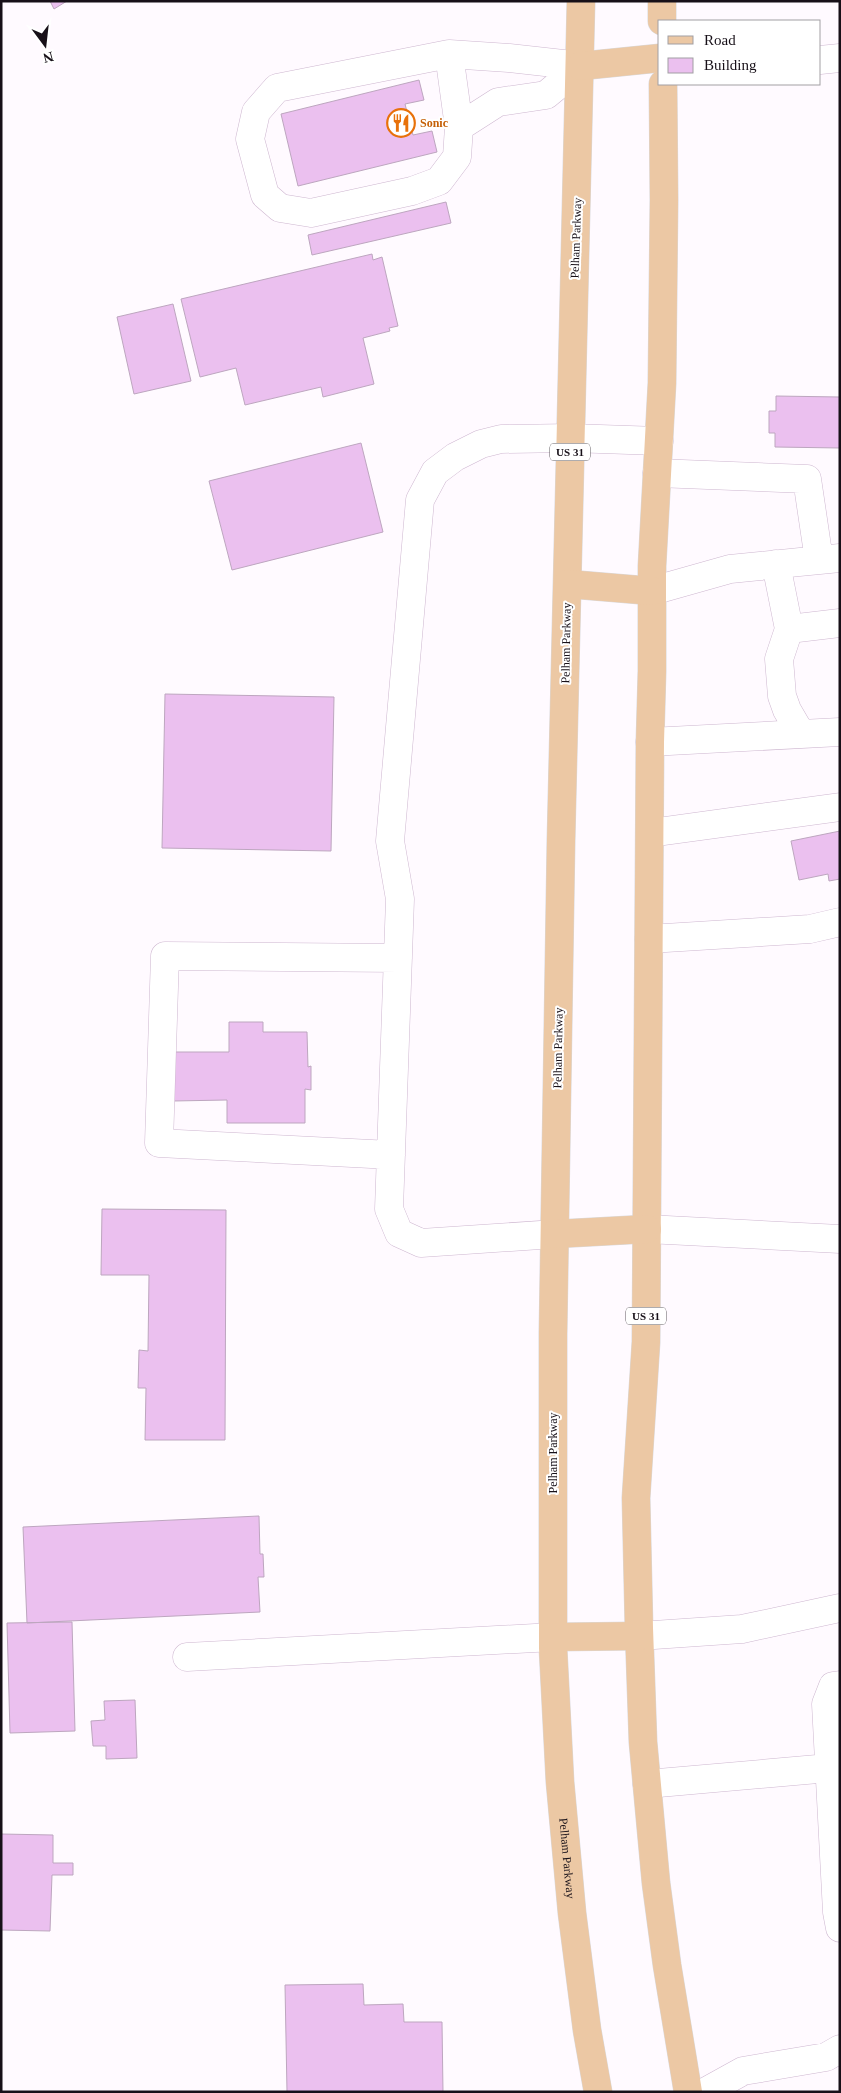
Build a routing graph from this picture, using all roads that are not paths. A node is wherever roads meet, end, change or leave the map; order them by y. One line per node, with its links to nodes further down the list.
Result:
1 (581, 1): 8 (main road, Pelham Parkway / US 31)
2 (662, 1): 3 (main road)
3 (662, 20)
4 (449, 54): 8 (lane); 10 (lane); 10 (lane)
5 (658, 58): 8 (main road)
6 (840, 58): 7 (lane)
7 (821, 60)
8 (581, 66): 10 (lane); 11 (main road, Pelham Parkway / US 31)
9 (663, 85): 12 (main road, US 31)
10 (459, 127)
11 (570, 438): 12 (lane); 16 (main road, Pelham Parkway / US 31); 27 (lane)
12 (659, 441): 13 (main road, US 31)
13 (657, 473): 14 (lane); 17 (main road, US 31)
14 (829, 559): 15 (lane)
15 (776, 564): 17 (lane); 19 (lane)
16 (568, 584): 17 (main road); 30 (main road, Pelham Parkway / US 31)
17 (652, 591): 22 (main road, US 31)
18 (840, 623): 19 (lane)
19 (789, 629): 21 (lane)
20 (840, 732): 21 (lane)
21 (801, 734): 22 (lane)
22 (650, 742): 24 (main road, US 31)
23 (840, 807): 24 (lane)
24 (650, 833): 26 (main road, US 31)
25 (840, 922): 26 (lane)
26 (649, 939): 29 (main road, US 31)
27 (398, 958): 28 (lane); 28 (lane)
28 (391, 1155): 30 (lane)
29 (647, 1229): 30 (main road); 31 (lane); 33 (main road, US 31)
30 (555, 1234): 34 (main road, Pelham Parkway / US 31)
31 (840, 1239)
32 (840, 1608): 33 (lane)
33 (639, 1636): 34 (main road); 38 (main road, US 31)
34 (553, 1637): 35 (lane); 41 (main road, Pelham Parkway / US 31)
35 (187, 1657)
36 (840, 1685): 37 (lane)
37 (829, 1768): 38 (lane); 39 (lane)
38 (647, 1784): 42 (main road, US 31)
39 (840, 1928)
40 (840, 2049): 43 (lane)
41 (598, 2092)
42 (688, 2092)
43 (705, 2092)

